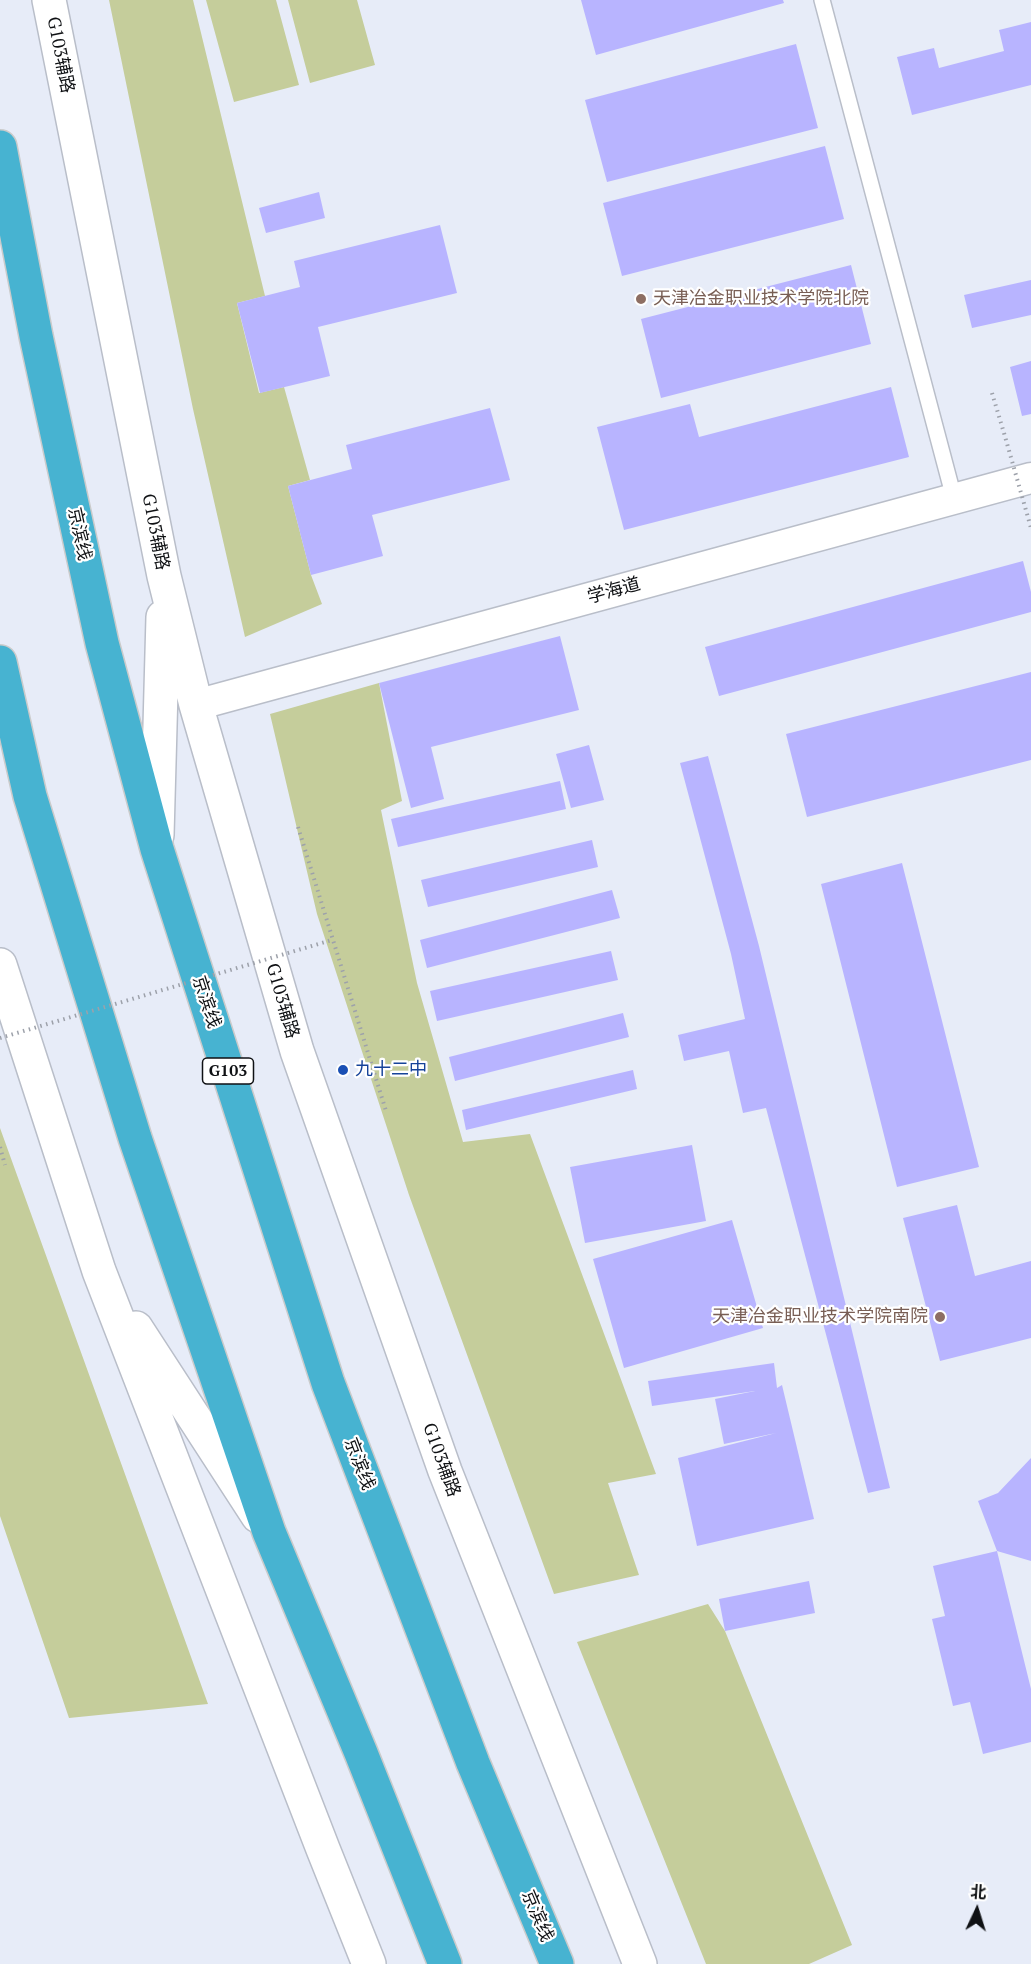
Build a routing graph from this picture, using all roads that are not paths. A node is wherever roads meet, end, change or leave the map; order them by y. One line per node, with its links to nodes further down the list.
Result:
1 (49, 0): 6 (street, G103辅路)
2 (822, 0): 5 (lane)
3 (0, 147): 9 (highway, 京滨线 / G103)
4 (1031, 478): 5 (street, 学海道)
5 (954, 498): 8 (street, 学海道)
6 (164, 576): 8 (street, G103辅路); 9 (street)
7 (0, 662): 12 (highway)
8 (196, 705): 16 (street, G103辅路)
9 (157, 849): 15 (highway, 京滨线 / G103)
10 (0, 965): 11 (street)
11 (99, 1271): 12 (street); 13 (street)
12 (269, 1532): 14 (highway)
13 (369, 1964)
14 (445, 1964)
15 (557, 1964)
16 (640, 1964)

